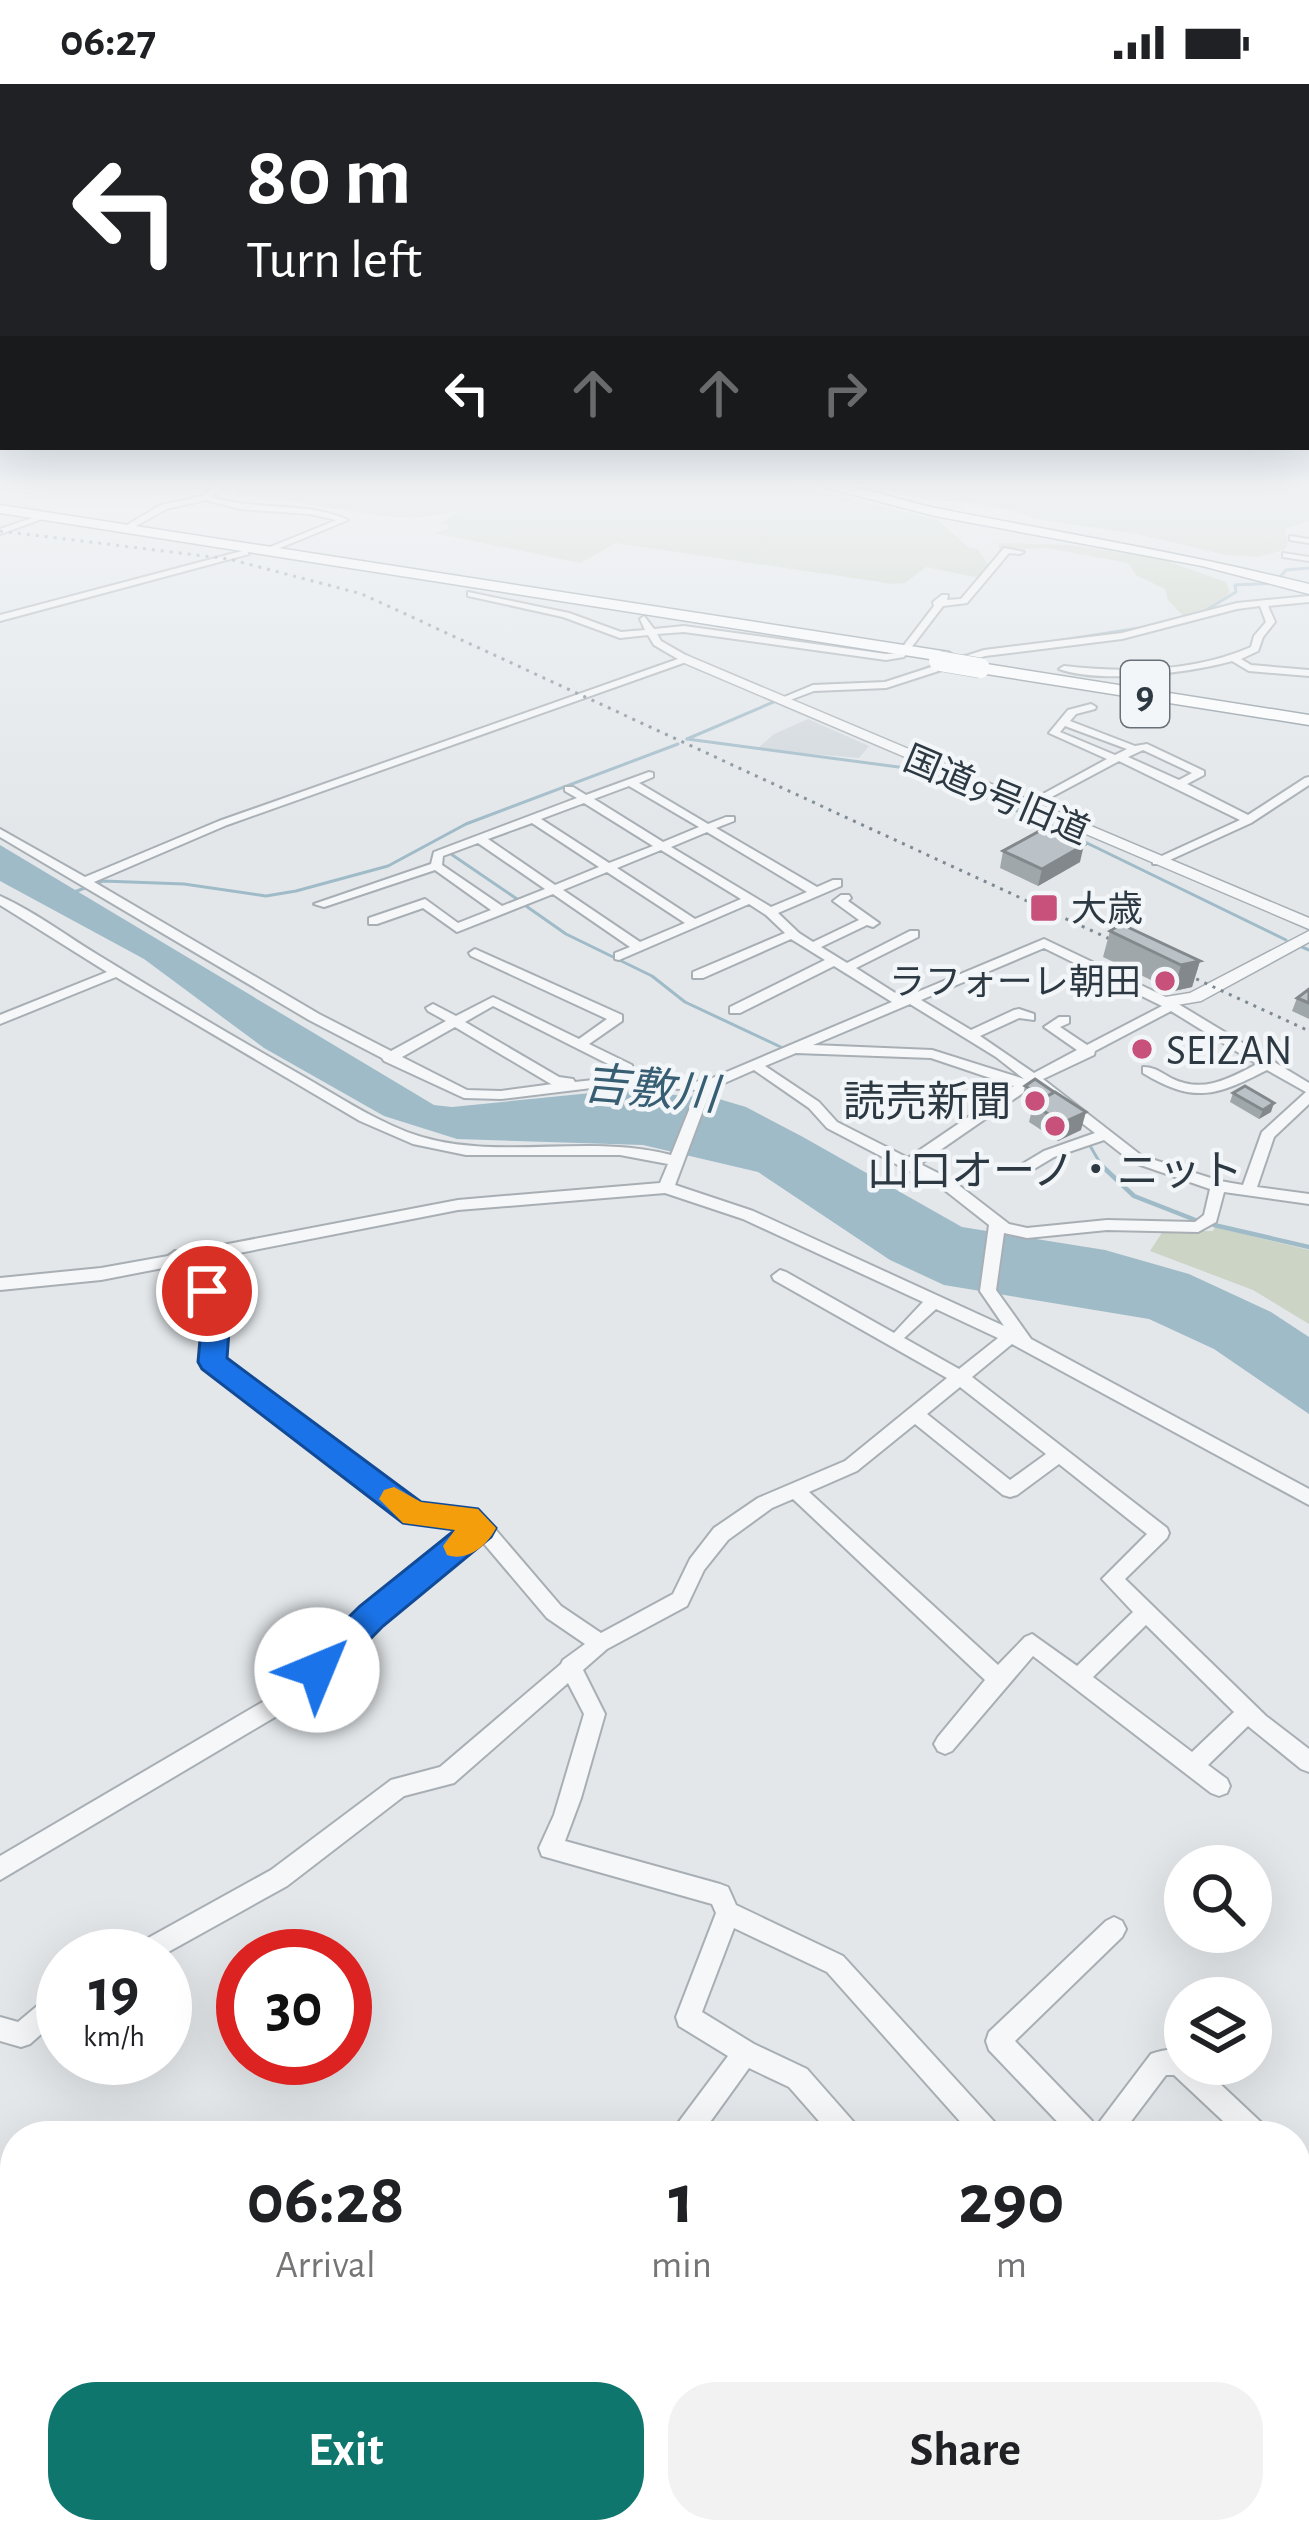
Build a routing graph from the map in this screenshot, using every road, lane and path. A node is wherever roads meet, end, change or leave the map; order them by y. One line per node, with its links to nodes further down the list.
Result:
1 (87, 595): 10 (street)
2 (490, 595): 13 (street, 国道9号旧道)
3 (496, 595): 15 (highway, 9)
4 (542, 595): 15 (highway, 9)
5 (545, 595): 9 (street)
6 (970, 595): 15 (street)
7 (1291, 595): 8 (street)
8 (1263, 604): 14 (street); 17 (street)
9 (629, 608)
10 (0, 618)
11 (644, 619): 12 (street)
12 (650, 634): 13 (street); 15 (street); 16 (street, 国道9号旧道)
13 (636, 635): 16 (street, 国道9号旧道)
14 (1064, 644): 19 (street); 21 (street)
15 (903, 653): 18 (highway, 9, bridge)
16 (686, 659): 21 (street, 国道9号旧道); 45 (street)
17 (1236, 660): 19 (street); 20 (street)
18 (984, 666): 19 (highway, 9); 23 (highway, 9)
19 (1062, 672): 23 (highway, 9)
20 (1309, 673)
21 (782, 700): 33 (street, 国道9号旧道)
22 (1090, 707): 24 (street)
23 (1309, 717)
24 (1067, 723): 25 (street); 26 (street)
25 (1135, 749): 26 (street); 30 (street)
26 (1117, 758): 30 (street); 33 (street)
27 (649, 775): 29 (street)
28 (1309, 780): 36 (street)
29 (630, 782): 32 (street); 37 (street)
30 (1179, 784): 36 (street)
31 (569, 788): 32 (street)
32 (585, 798): 34 (street); 40 (street)
33 (1025, 807): 41 (street, 国道9号旧道)
34 (532, 818): 39 (street); 43 (street)
35 (730, 819): 37 (street)
36 (1247, 819): 41 (street)
37 (709, 828): 40 (street); 47 (street)
38 (0, 832): 45 (street)
39 (479, 838): 42 (street); 46 (street)
40 (665, 847): 43 (street); 49 (street)
41 (1157, 862): 56 (street, 国道9号旧道)
42 (436, 866): 51 (street); 52 (street)
43 (609, 868): 46 (street); 55 (street)
44 (837, 883): 47 (street)
45 (89, 885): 81 (street)
46 (555, 891): 52 (street); 60 (street)
47 (816, 892): 53 (street)
48 (0, 900): 65 (street)
49 (749, 900): 53 (street); 55 (street)
50 (839, 901): 61 (street)
51 (320, 904)
52 (501, 910): 54 (street)
53 (770, 912): 57 (street)
54 (374, 921)
55 (693, 923): 60 (street)
56 (1309, 924)
57 (792, 934): 61 (street); 66 (street)
58 (914, 934): 64 (street)
59 (1309, 936): 70 (street)
60 (639, 947): 63 (street)
61 (811, 947): 64 (street)
62 (475, 953): 67 (street)
63 (620, 956)
64 (840, 965): 69 (street); 72 (street)
65 (116, 973): 74 (street); 91 (street)
66 (698, 975)
67 (527, 976): 68 (street); 78 (street)
68 (493, 1001): 75 (street); 78 (street)
69 (907, 1001): 70 (street); 77 (street); 79 (street)
70 (1167, 1005): 80 (street); 82 (street)
71 (433, 1008): 75 (street)
72 (735, 1010)
73 (1029, 1017): 77 (street)
74 (0, 1020)
75 (449, 1022): 81 (street); 87 (street)
76 (1050, 1027): 80 (street)
77 (971, 1035): 86 (street)
78 (583, 1042): 85 (street)
79 (796, 1049): 83 (street); 86 (street)
80 (1089, 1052): 86 (street)
81 (388, 1058): 87 (street)
82 (1268, 1064): 84 (street); 89 (street)
83 (755, 1065): 88 (street); 92 (street)
84 (1148, 1070)
85 (634, 1082): 87 (street); 88 (street)
86 (1030, 1082): 90 (street); 92 (street)
87 (586, 1085)
88 (704, 1090): 91 (street)
89 (1309, 1092): 96 (street)
90 (1102, 1136): 93 (street); 94 (street)
91 (674, 1161): 95 (street)
92 (910, 1164): 98 (street)
93 (1024, 1169)
94 (1218, 1186): 96 (street); 98 (street)
95 (667, 1188): 99 (street); 102 (street)
96 (1248, 1191): 97 (street)
97 (1309, 1199)
98 (998, 1229): 104 (street)
99 (175, 1257): 101 (street); 110 (street)
100 (780, 1276): 105 (street)
101 (0, 1283)
102 (934, 1300): 103 (street); 104 (street)
103 (902, 1333)
104 (1017, 1340): 105 (street); 109 (street)
105 (961, 1378): 106 (street); 107 (street)
106 (915, 1414): 107 (street); 108 (street)
107 (1059, 1454): 111 (street)
108 (796, 1491): 112 (street); 115 (street)
109 (1309, 1498)
110 (480, 1528): 112 (street); 121 (street)
111 (1146, 1612): 114 (street); 116 (street)
112 (600, 1643): 113 (street)
113 (570, 1666): 122 (street); 123 (street)
114 (1079, 1677): 115 (street); 119 (street)
115 (998, 1678): 117 (street)
116 (1248, 1712): 118 (street); 119 (street)
117 (945, 1744)
118 (1309, 1762)
119 (1192, 1766): 120 (street)
120 (1219, 1786)
121 (0, 1869)
122 (728, 1913): 127 (street); 130 (street)
123 (187, 1929)
124 (1114, 1929): 131 (street)
125 (36, 2022): 126 (street)
126 (0, 2030)
127 (745, 2054): 128 (street); 129 (street)
128 (695, 2121)
129 (836, 2121)
130 (976, 2121)
131 (1080, 2121)
132 (1105, 2121): 133 (street)
133 (1241, 2121)

